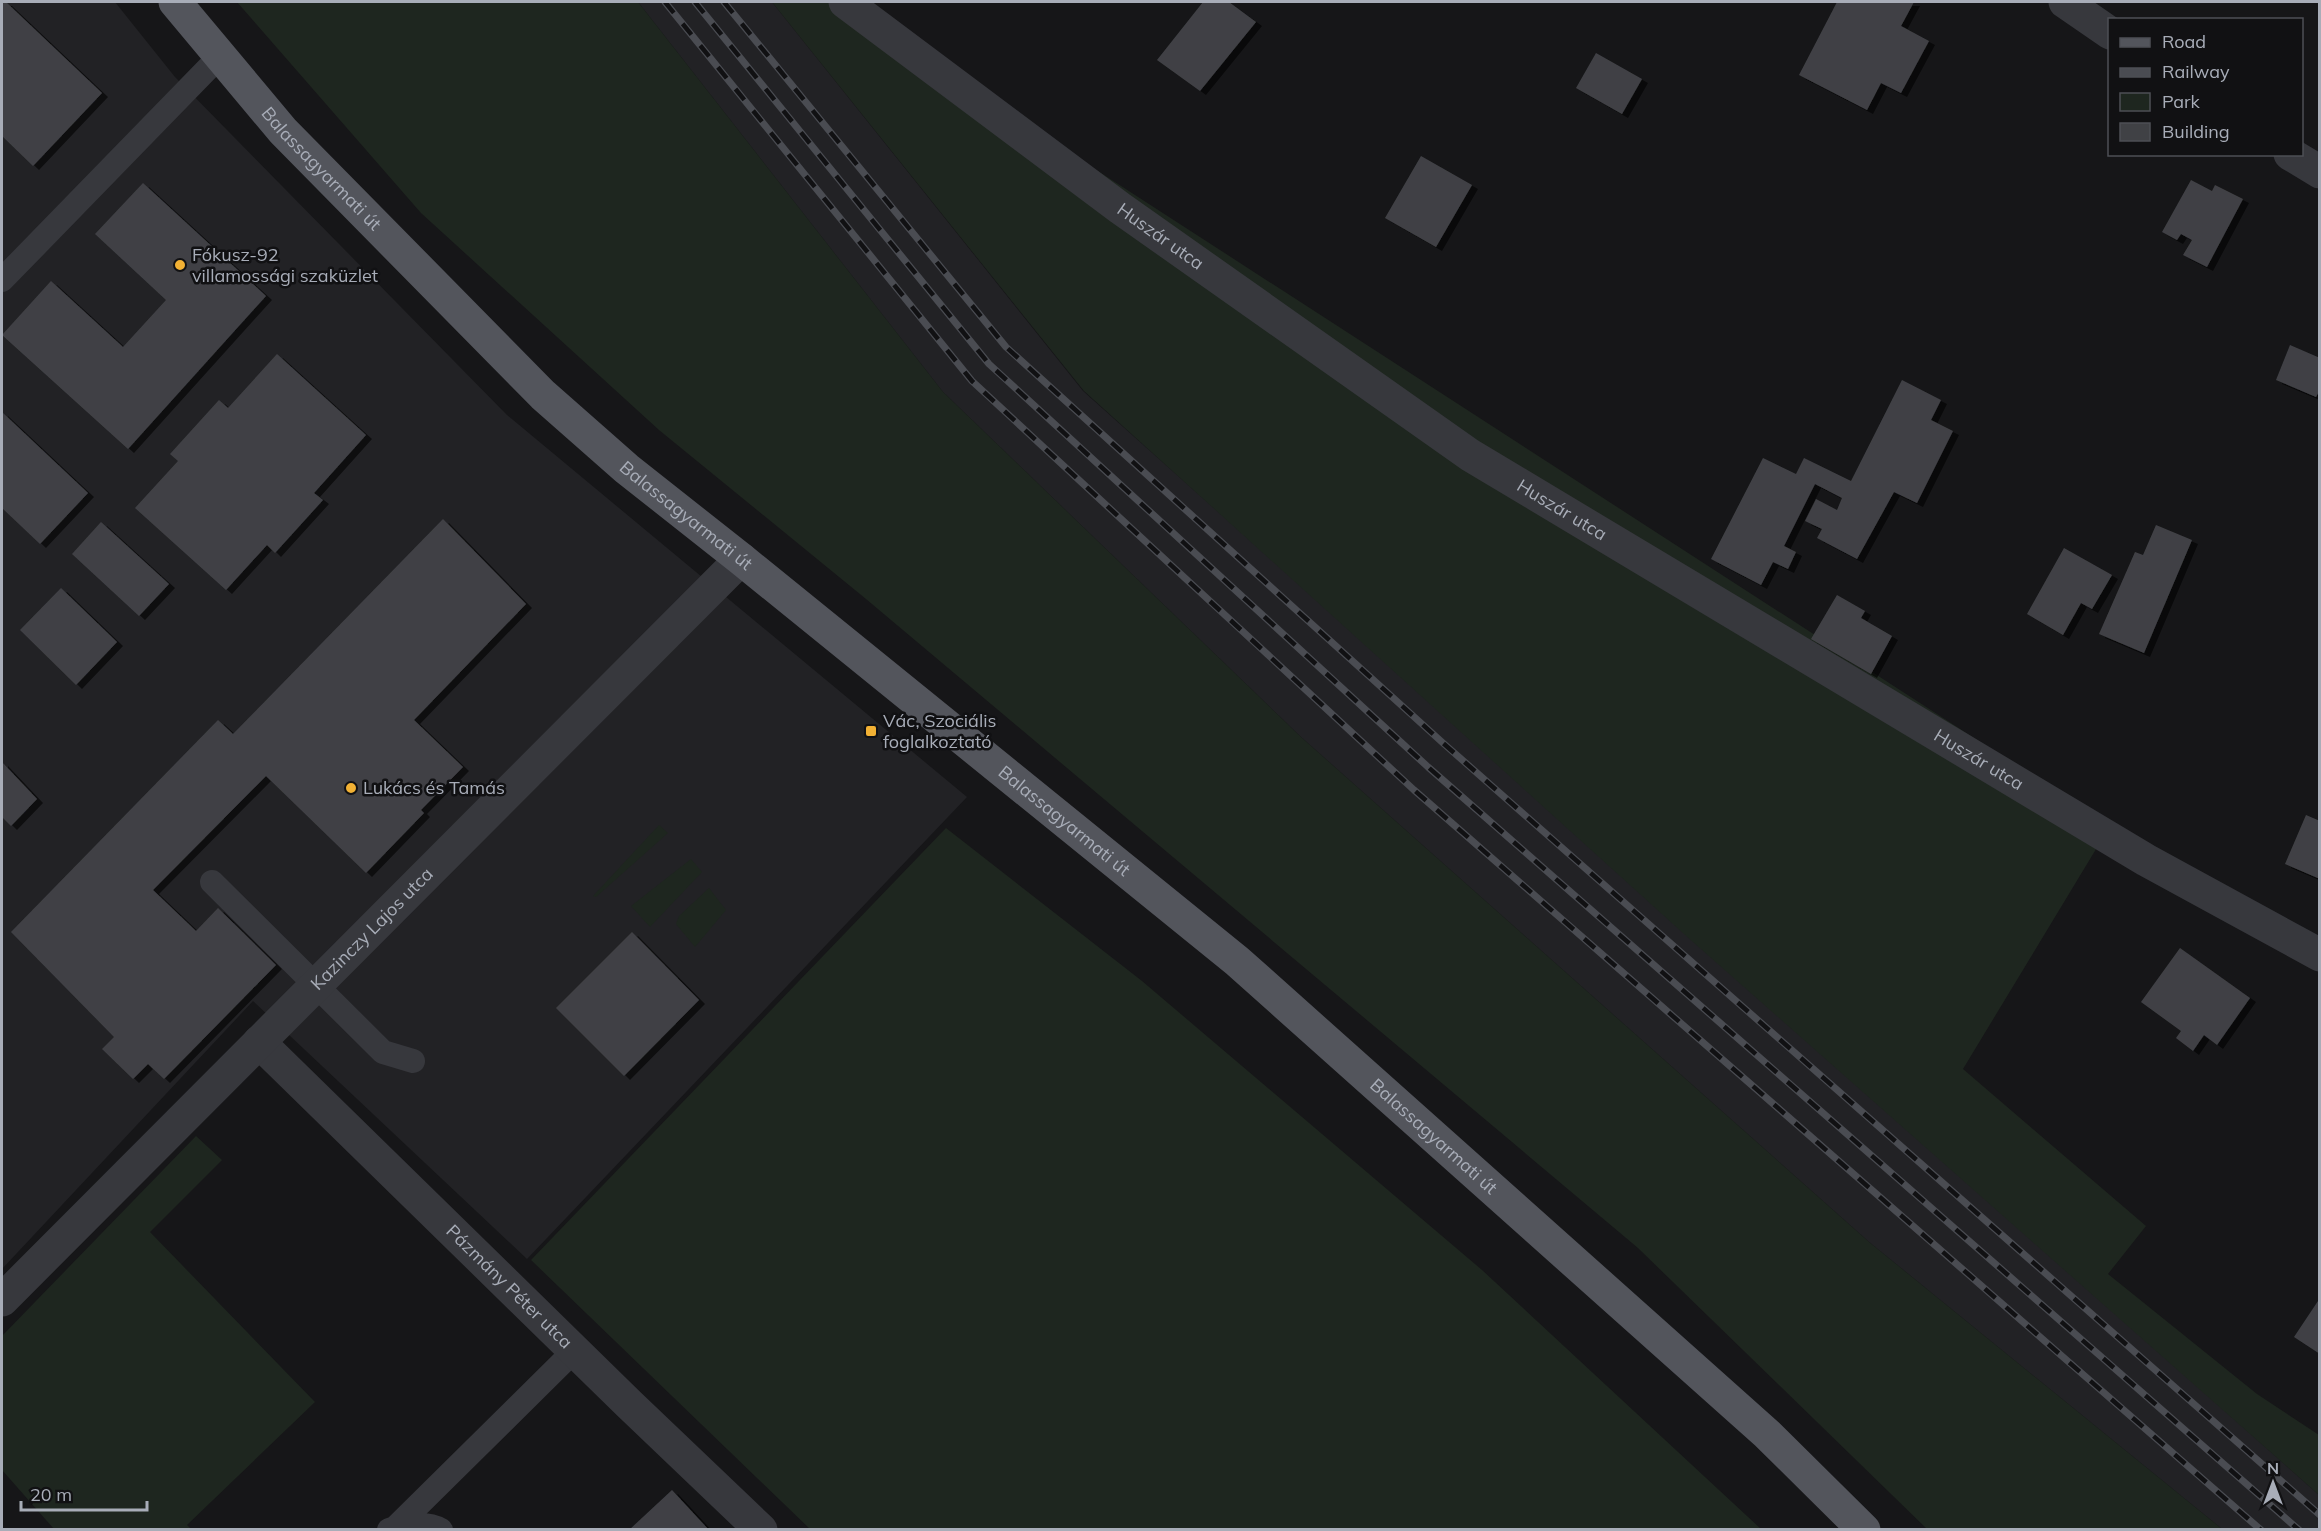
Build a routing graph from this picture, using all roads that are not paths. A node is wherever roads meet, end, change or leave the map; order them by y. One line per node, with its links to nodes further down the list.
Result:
1 (175, 2): 5 (main road, Balassagyarmati út)
2 (845, 2): 11 (street, Huszár utca)
3 (2065, 2): 4 (street)
4 (2108, 32)
5 (220, 56): 8 (lane); 9 (main road, Balassagyarmati út)
6 (2293, 156): 7 (street)
7 (2319, 172)
8 (2, 280)
9 (741, 559): 12 (street, Kazinczy Lajos utca); 20 (main road, Balassagyarmati út)
10 (212, 882): 12 (lane)
11 (2319, 956)
12 (316, 985): 13 (street, Kazinczy Lajos utca); 14 (lane)
13 (259, 1042): 15 (street, Kazinczy Lajos utca); 16 (street, Pázmány Péter utca)
14 (413, 1061)
15 (2, 1300)
16 (575, 1350): 17 (lane); 19 (street, Pázmány Péter utca)
17 (393, 1528): 18 (lane)
18 (441, 1530)
19 (761, 1530)
20 (1864, 1530)

